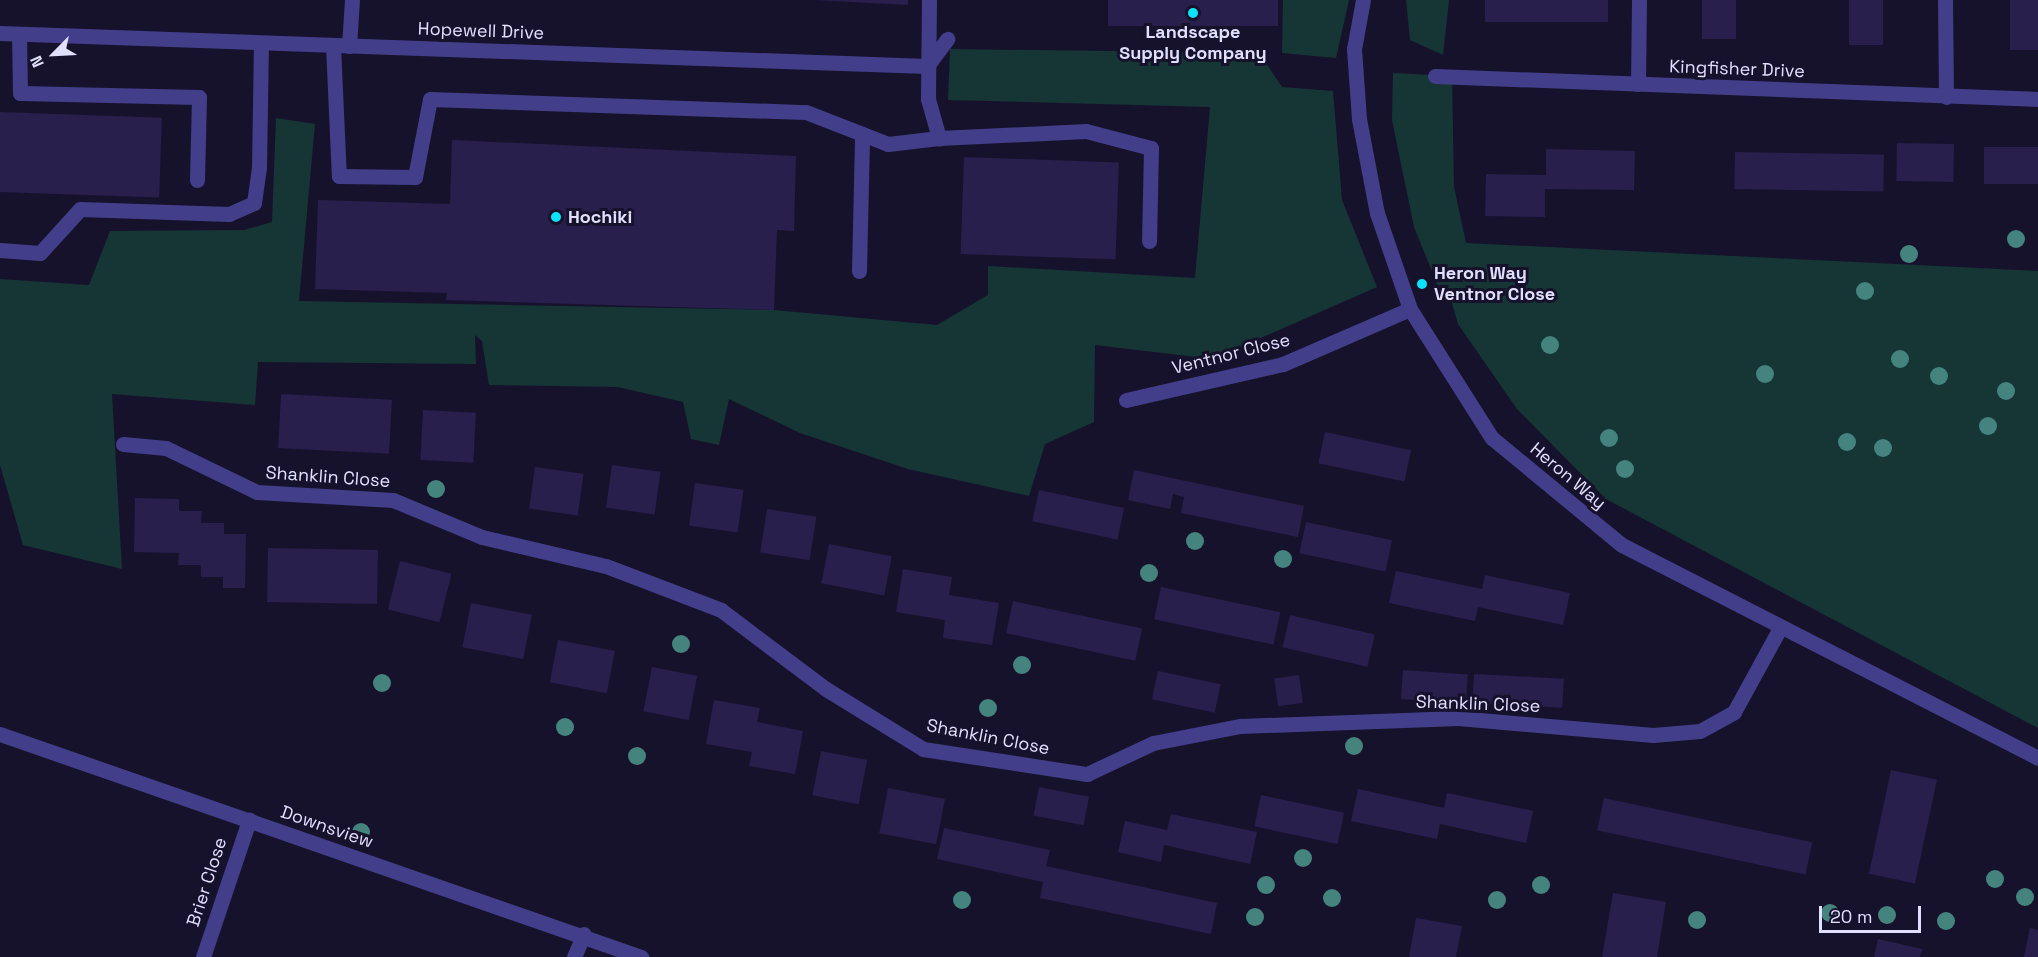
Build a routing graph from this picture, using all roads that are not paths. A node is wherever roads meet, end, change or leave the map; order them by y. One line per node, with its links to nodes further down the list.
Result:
1 (352, 0): 11 (street)
2 (929, 0): 12 (street)
3 (1639, 0): 14 (street)
4 (1945, 0): 15 (street)
5 (1362, 4): 23 (street, Heron Way)
6 (0, 33): 7 (street, Hopewell Drive)
7 (19, 34): 9 (street, Hopewell Drive); 19 (street)
8 (947, 39): 12 (street)
9 (261, 43): 10 (street, Hopewell Drive); 21 (street)
10 (333, 46): 11 (street, Hopewell Drive); 17 (street)
11 (349, 46): 12 (street, Hopewell Drive)
12 (927, 66): 18 (street)
13 (1435, 76): 14 (street, Kingfisher Drive)
14 (1638, 84): 15 (street, Kingfisher Drive)
15 (1946, 97): 16 (street, Kingfisher Drive)
16 (2038, 99)
17 (862, 134): 18 (street); 22 (street)
18 (939, 138): 20 (street)
19 (197, 180)
20 (1149, 241)
21 (0, 250)
22 (859, 271)
23 (1410, 309): 24 (street, Ventnor Close); 26 (street, Heron Way)
24 (1126, 400)
25 (123, 444): 26 (street, Shanklin Close)
26 (1780, 627): 28 (street, Heron Way)
27 (0, 734): 29 (street, Downsview)
28 (2038, 758)
29 (249, 820): 30 (street, Downsview); 31 (street, Brier Close)
30 (584, 934): 32 (street); 33 (street, Downsview)
31 (203, 957)
32 (574, 957)
33 (641, 957)

